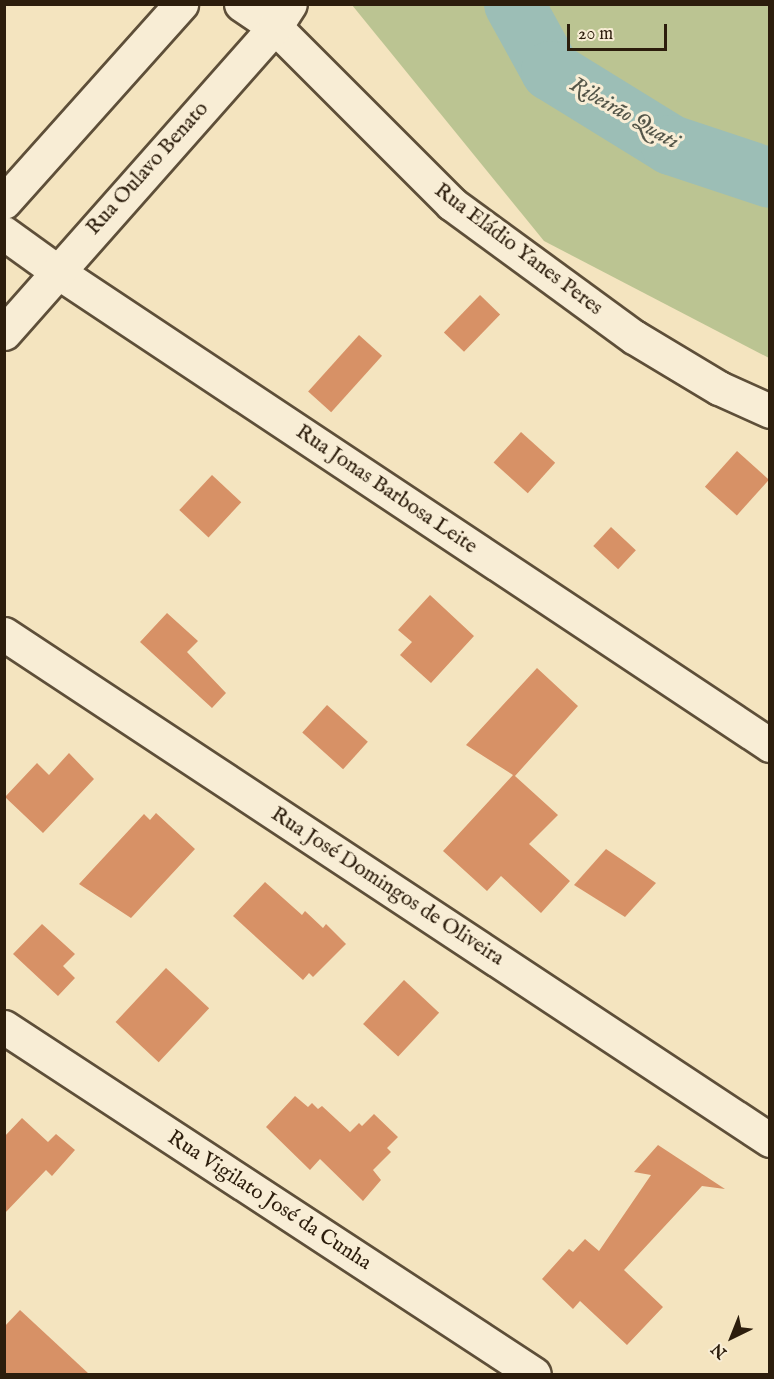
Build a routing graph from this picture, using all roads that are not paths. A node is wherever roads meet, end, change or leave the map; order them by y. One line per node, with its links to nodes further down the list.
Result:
1 (181, 4): 4 (street)
2 (240, 4): 3 (street, Rua Eládio Yanes Peres)
3 (282, 16): 6 (street, Rua Oulavo Benato); 8 (street, Rua Eládio Yanes Peres)
4 (4, 202)
5 (4, 233): 6 (street, Rua Jonas Barbosa Leite)
6 (58, 272): 7 (street, Rua Oulavo Benato); 10 (street, Rua Jonas Barbosa Leite)
7 (4, 333)
8 (770, 411)
9 (4, 634): 12 (street, Rua José Domingos de Oliveira)
10 (770, 745)
11 (4, 1027): 13 (street, Rua Vigilato José da Cunha)
12 (770, 1140)
13 (534, 1374)

